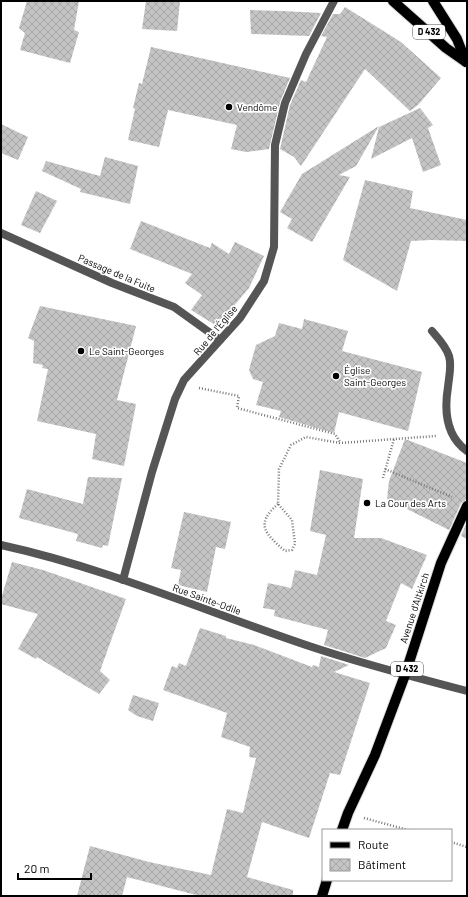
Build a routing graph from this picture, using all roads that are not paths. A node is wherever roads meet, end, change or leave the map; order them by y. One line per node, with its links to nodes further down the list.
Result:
1 (334, 1): 7 (street, Rue de l'Église)
2 (393, 1): 4 (main road, D 432)
3 (433, 1): 4 (main road, D 432)
4 (466, 63)
5 (1, 233): 7 (street, Passage de la Fuite)
6 (432, 330): 8 (street)
7 (220, 340): 11 (street, Rue de l'Église)
8 (467, 451)
9 (467, 506): 12 (main road, Avenue d'Altkirch / D 432)
10 (1, 545): 11 (street, Rue Sainte-Odile)
11 (124, 580): 12 (street, Rue Sainte-Odile)
12 (405, 675): 13 (street, Rue Sainte-Odile); 14 (main road, Avenue d'Altkirch / D 432)
13 (467, 691)
14 (342, 829)
15 (327, 881): 16 (main road)
16 (322, 896)

